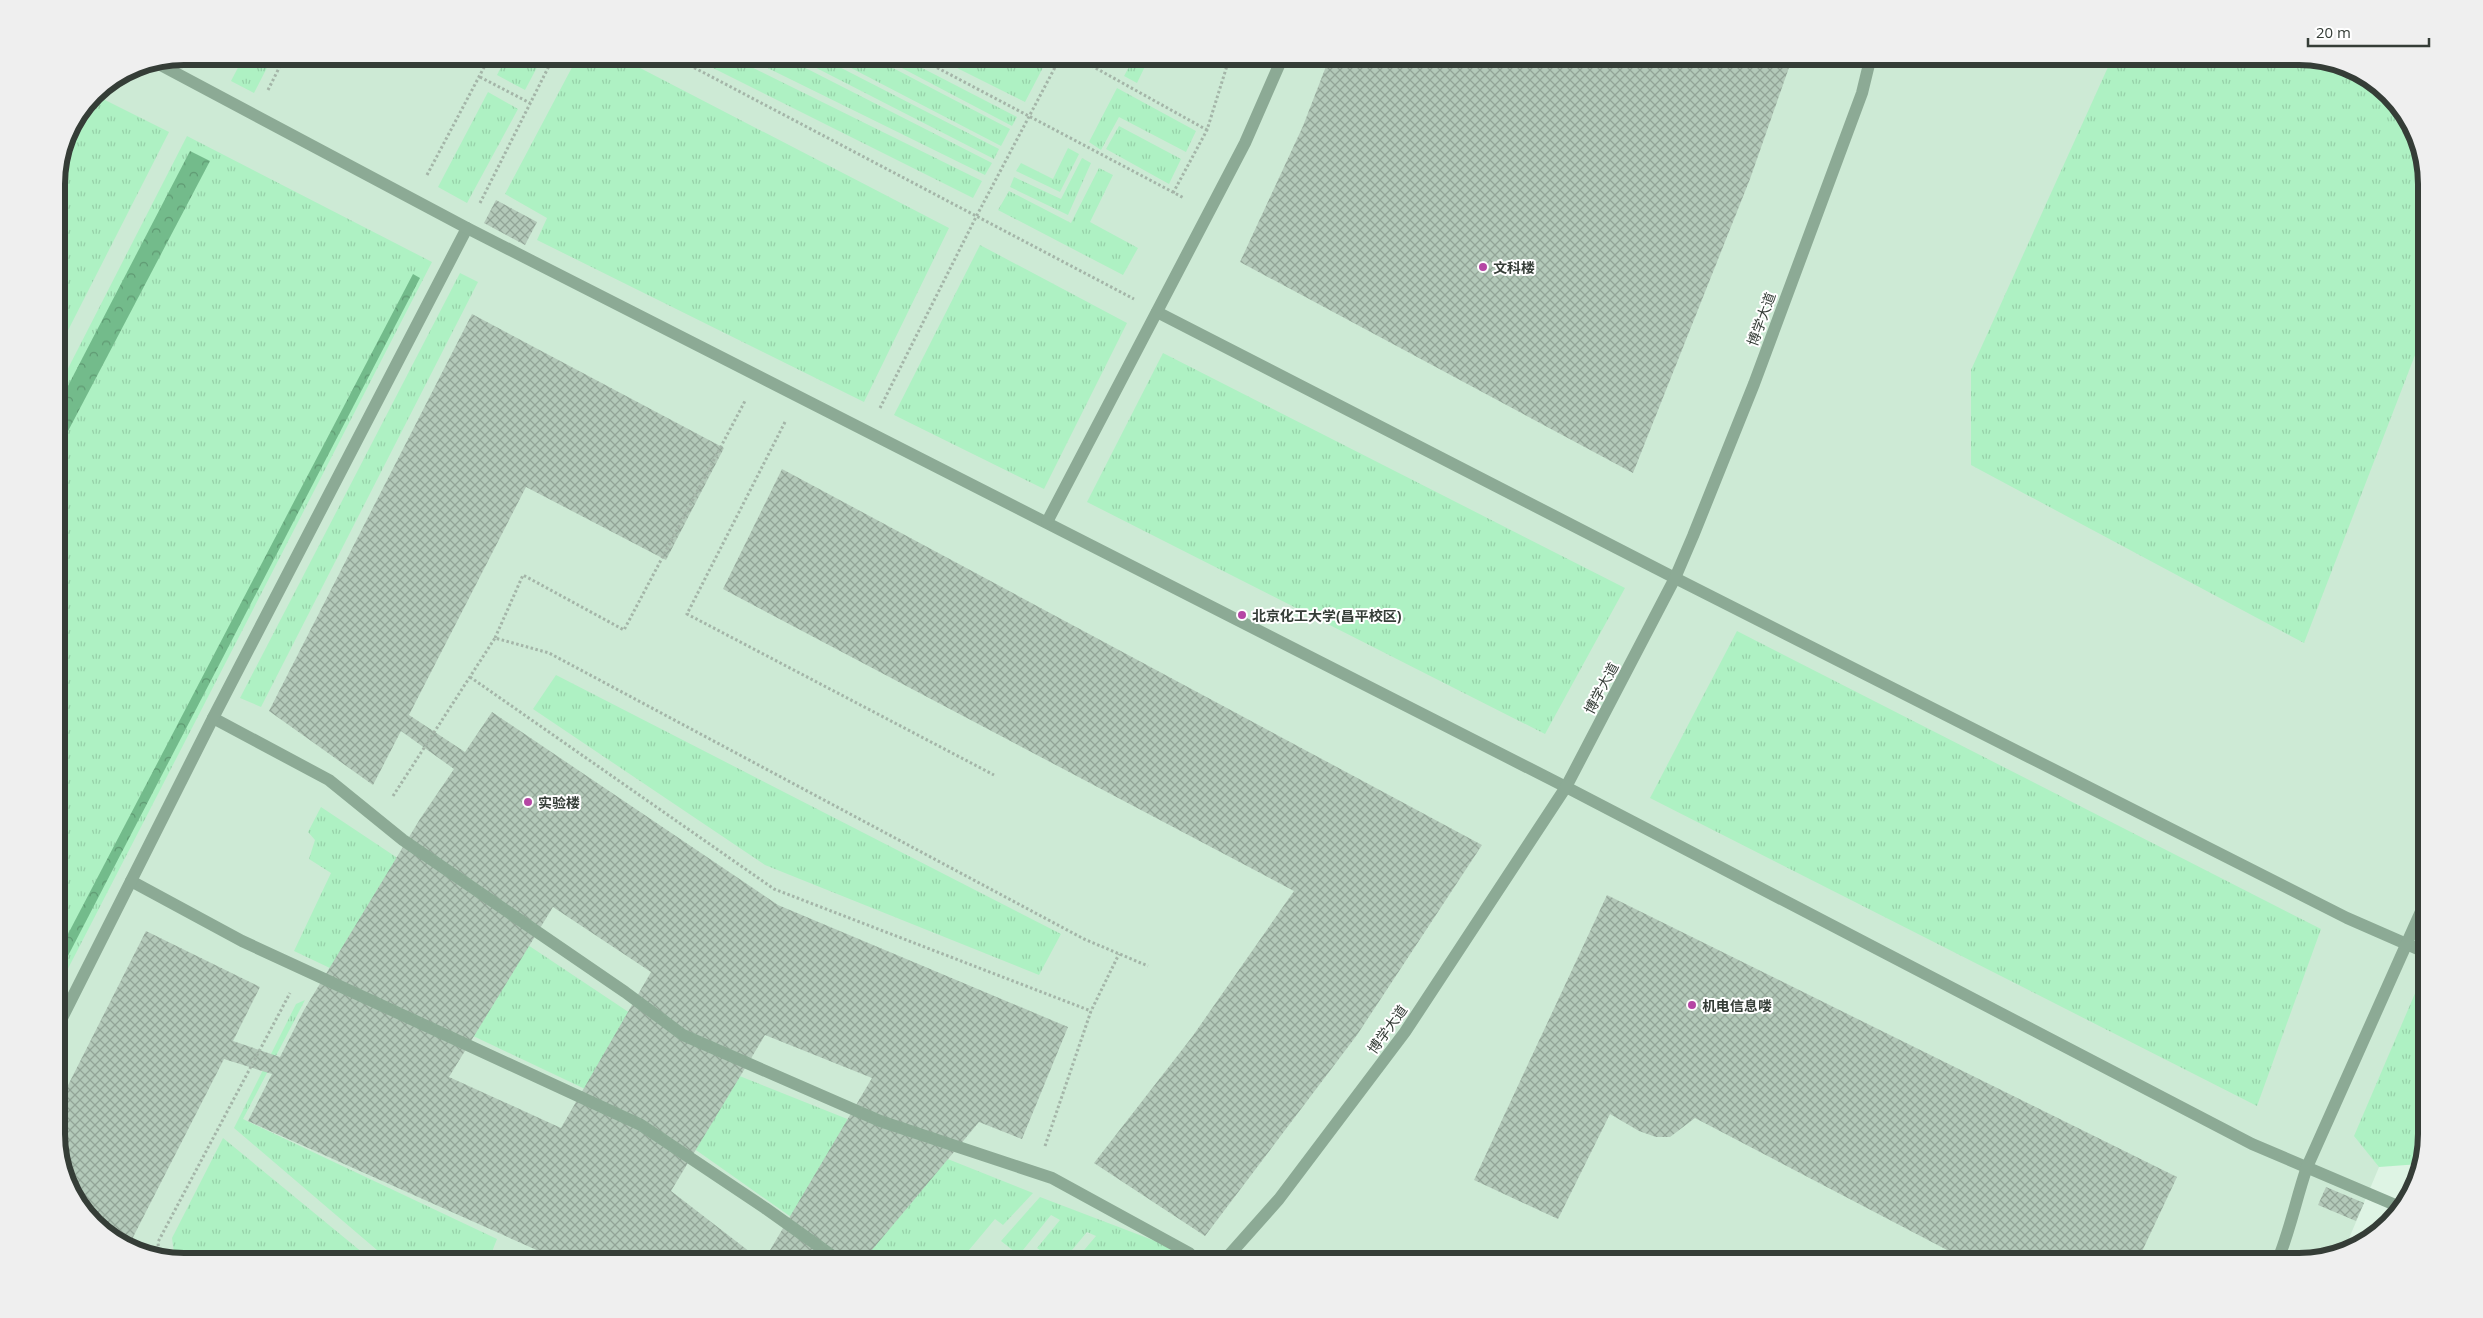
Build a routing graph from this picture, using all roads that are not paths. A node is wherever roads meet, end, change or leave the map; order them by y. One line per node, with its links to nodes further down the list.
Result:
1 (1279, 65): 5 (street)
2 (1869, 65): 7 (street, 博学大道)
3 (164, 67): 4 (street)
4 (467, 228): 6 (street); 8 (street)
5 (1157, 312): 6 (street); 7 (street)
6 (1047, 522): 9 (street)
7 (1675, 578): 9 (street, 博学大道); 12 (street)
8 (213, 718): 10 (street); 18 (street)
9 (1566, 786): 15 (street); 19 (street, 博学大道)
10 (131, 881): 14 (street); 17 (street)
11 (2418, 917): 12 (street)
12 (2405, 944): 13 (street); 15 (street)
13 (2418, 949)
14 (65, 1010)
15 (2308, 1167): 16 (street); 20 (street)
16 (2395, 1204)
17 (828, 1253)
18 (1186, 1253)
19 (1231, 1253)
20 (2281, 1253)

